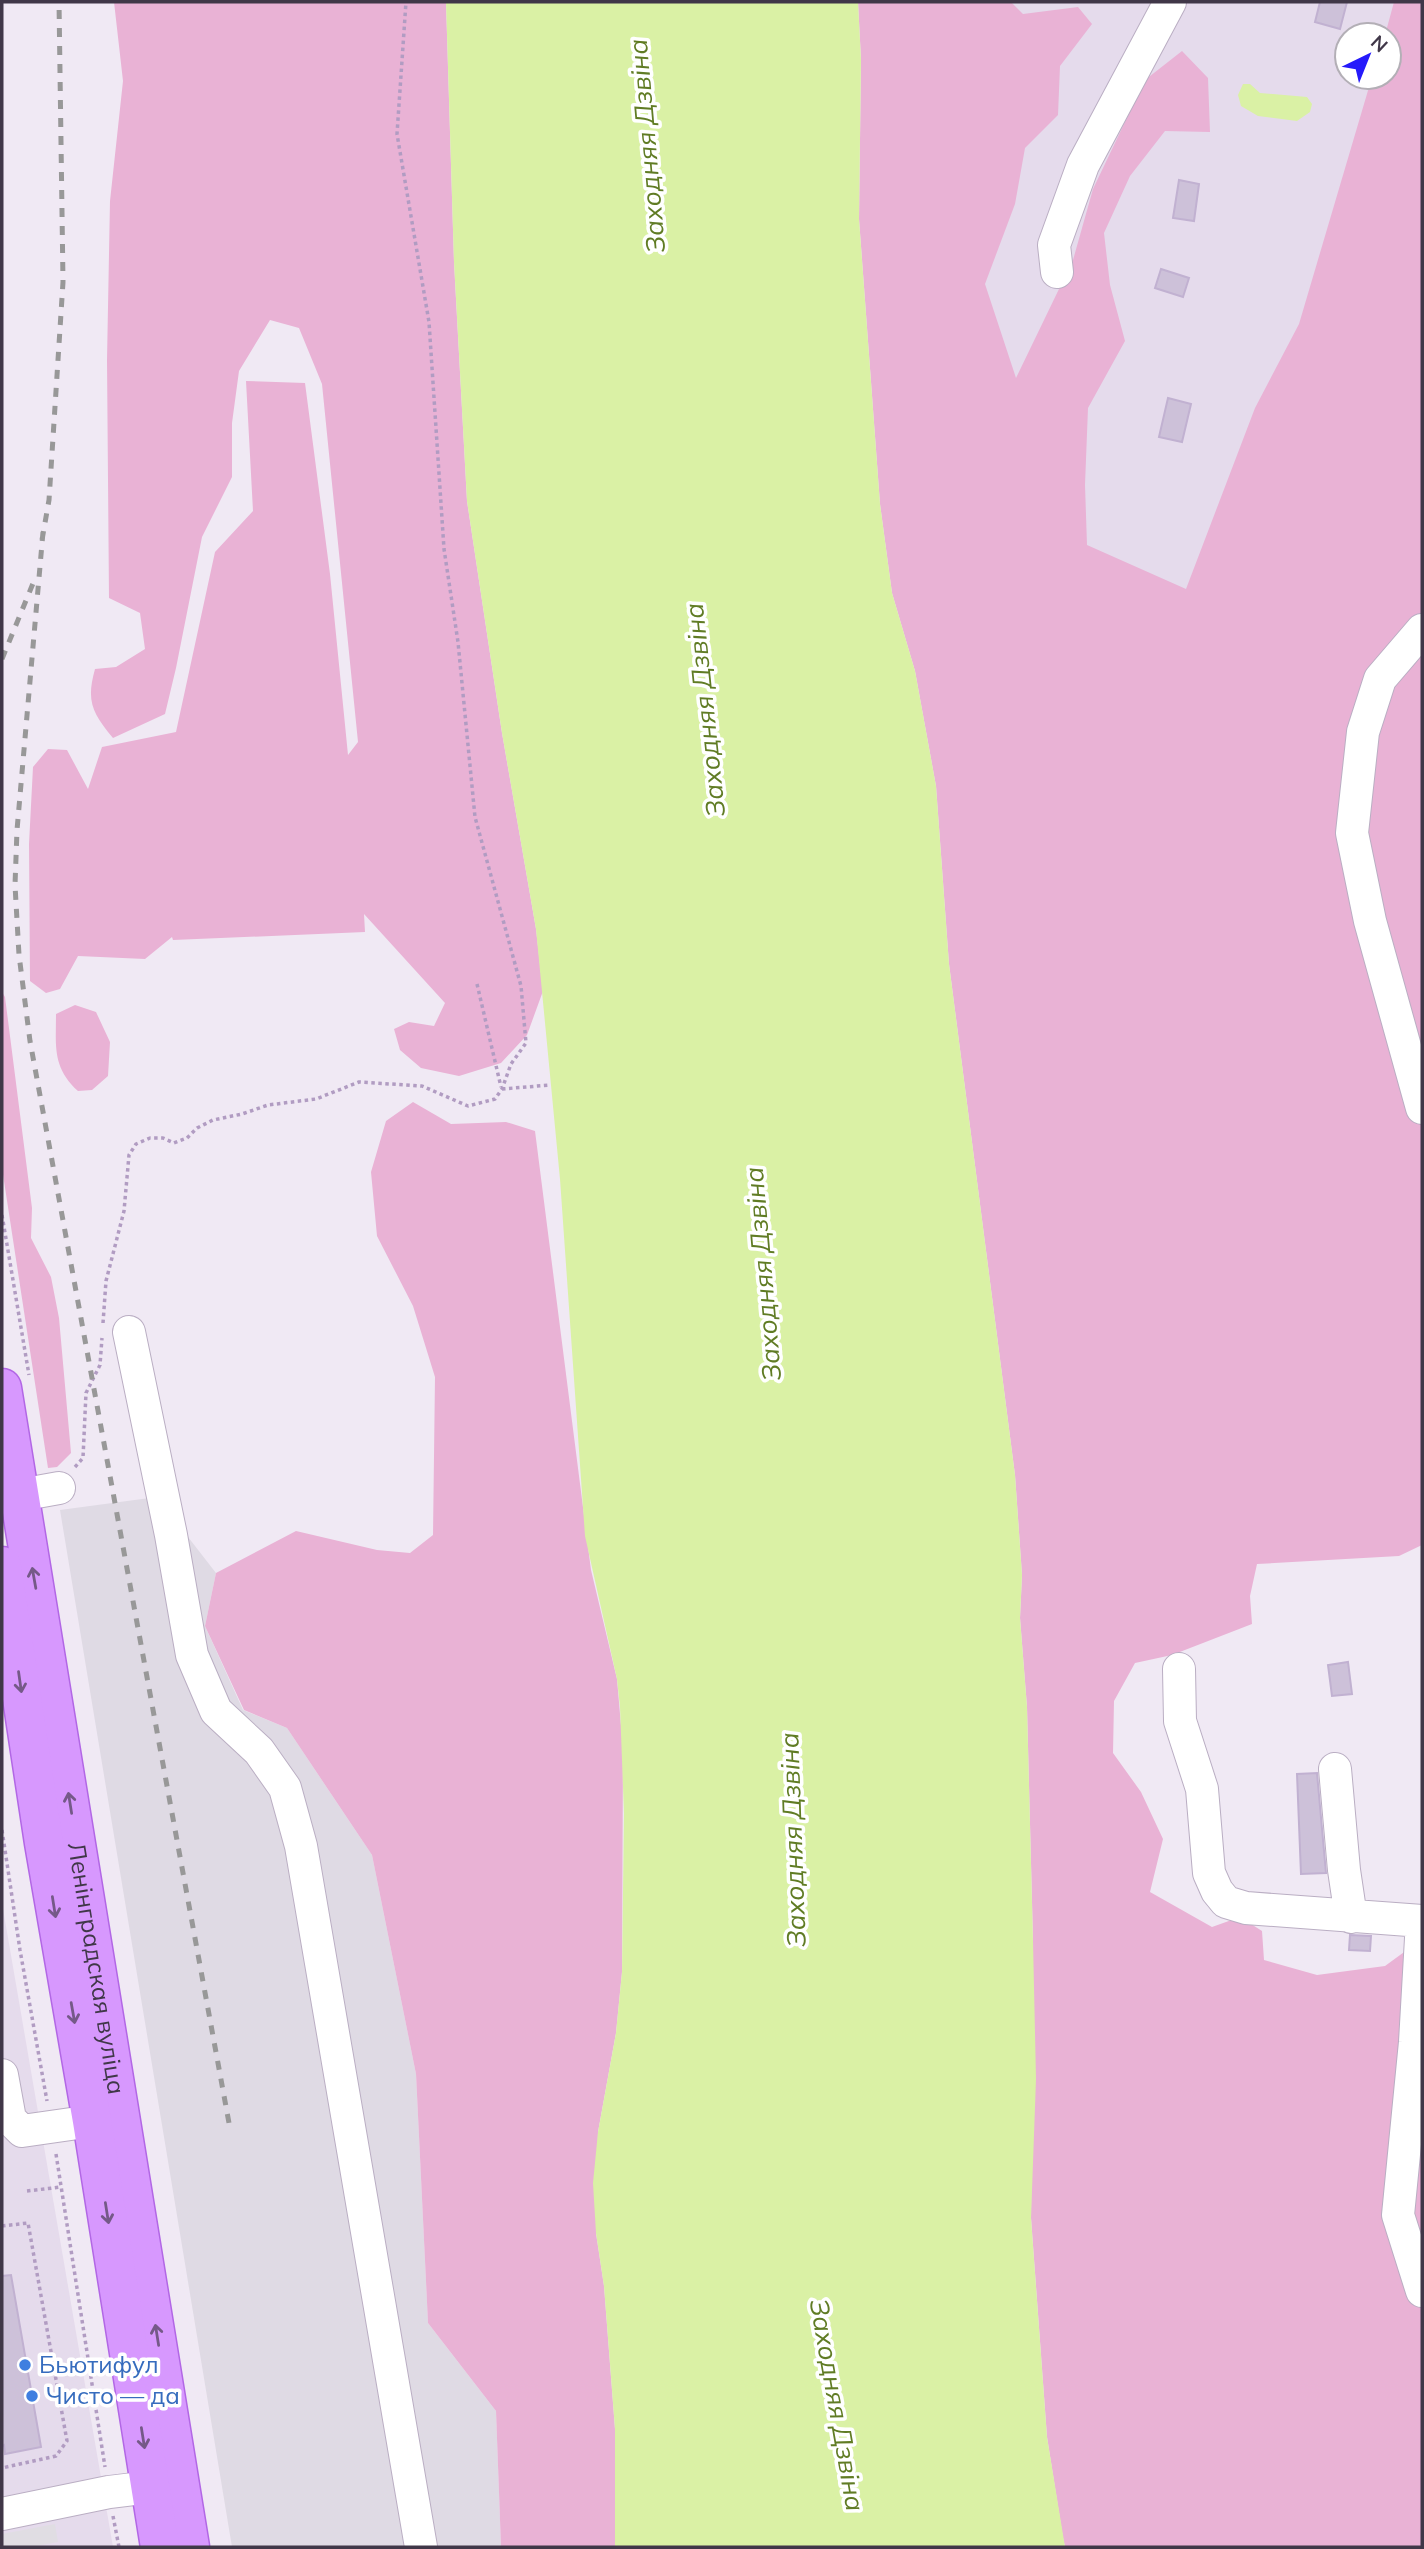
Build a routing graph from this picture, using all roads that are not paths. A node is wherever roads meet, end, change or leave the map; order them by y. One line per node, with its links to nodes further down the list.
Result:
1 (1170, 2): 2 (street)
2 (1057, 272)
3 (1422, 630): 4 (street)
4 (1422, 1108)
5 (111, 1331): 24 (street)
6 (2, 1388): 8 (main road, Ленінградская вуліца)
7 (59, 1488): 8 (street)
8 (20, 1496): 10 (main road, Ленінградская вуліца, one-way to 8)
9 (2, 1566): 10 (main road, Ленінградская вуліца)
10 (19, 1640): 15 (main road, Ленінградская вуліца)
11 (1179, 1669): 13 (street)
12 (1335, 1769): 13 (street)
13 (1352, 1917): 14 (street)
14 (1422, 1921): 19 (street)
15 (77, 1945): 17 (main road, Ленінградская вуліца, one-way to 17); 18 (main road, Ленінградская вуліца)
16 (2, 2075): 17 (street)
17 (92, 2121): 18 (main road, Ленінградская вуліца)
18 (116, 2173): 20 (main road, Ленінградская вуліца, one-way to 20); 23 (main road, Ленінградская вуліца, one-way to 18)
19 (1422, 2291)
20 (150, 2487): 21 (street); 22 (main road, Ленінградская вуліца)
21 (2, 2514)
22 (160, 2547)
23 (190, 2547)
24 (421, 2547)

